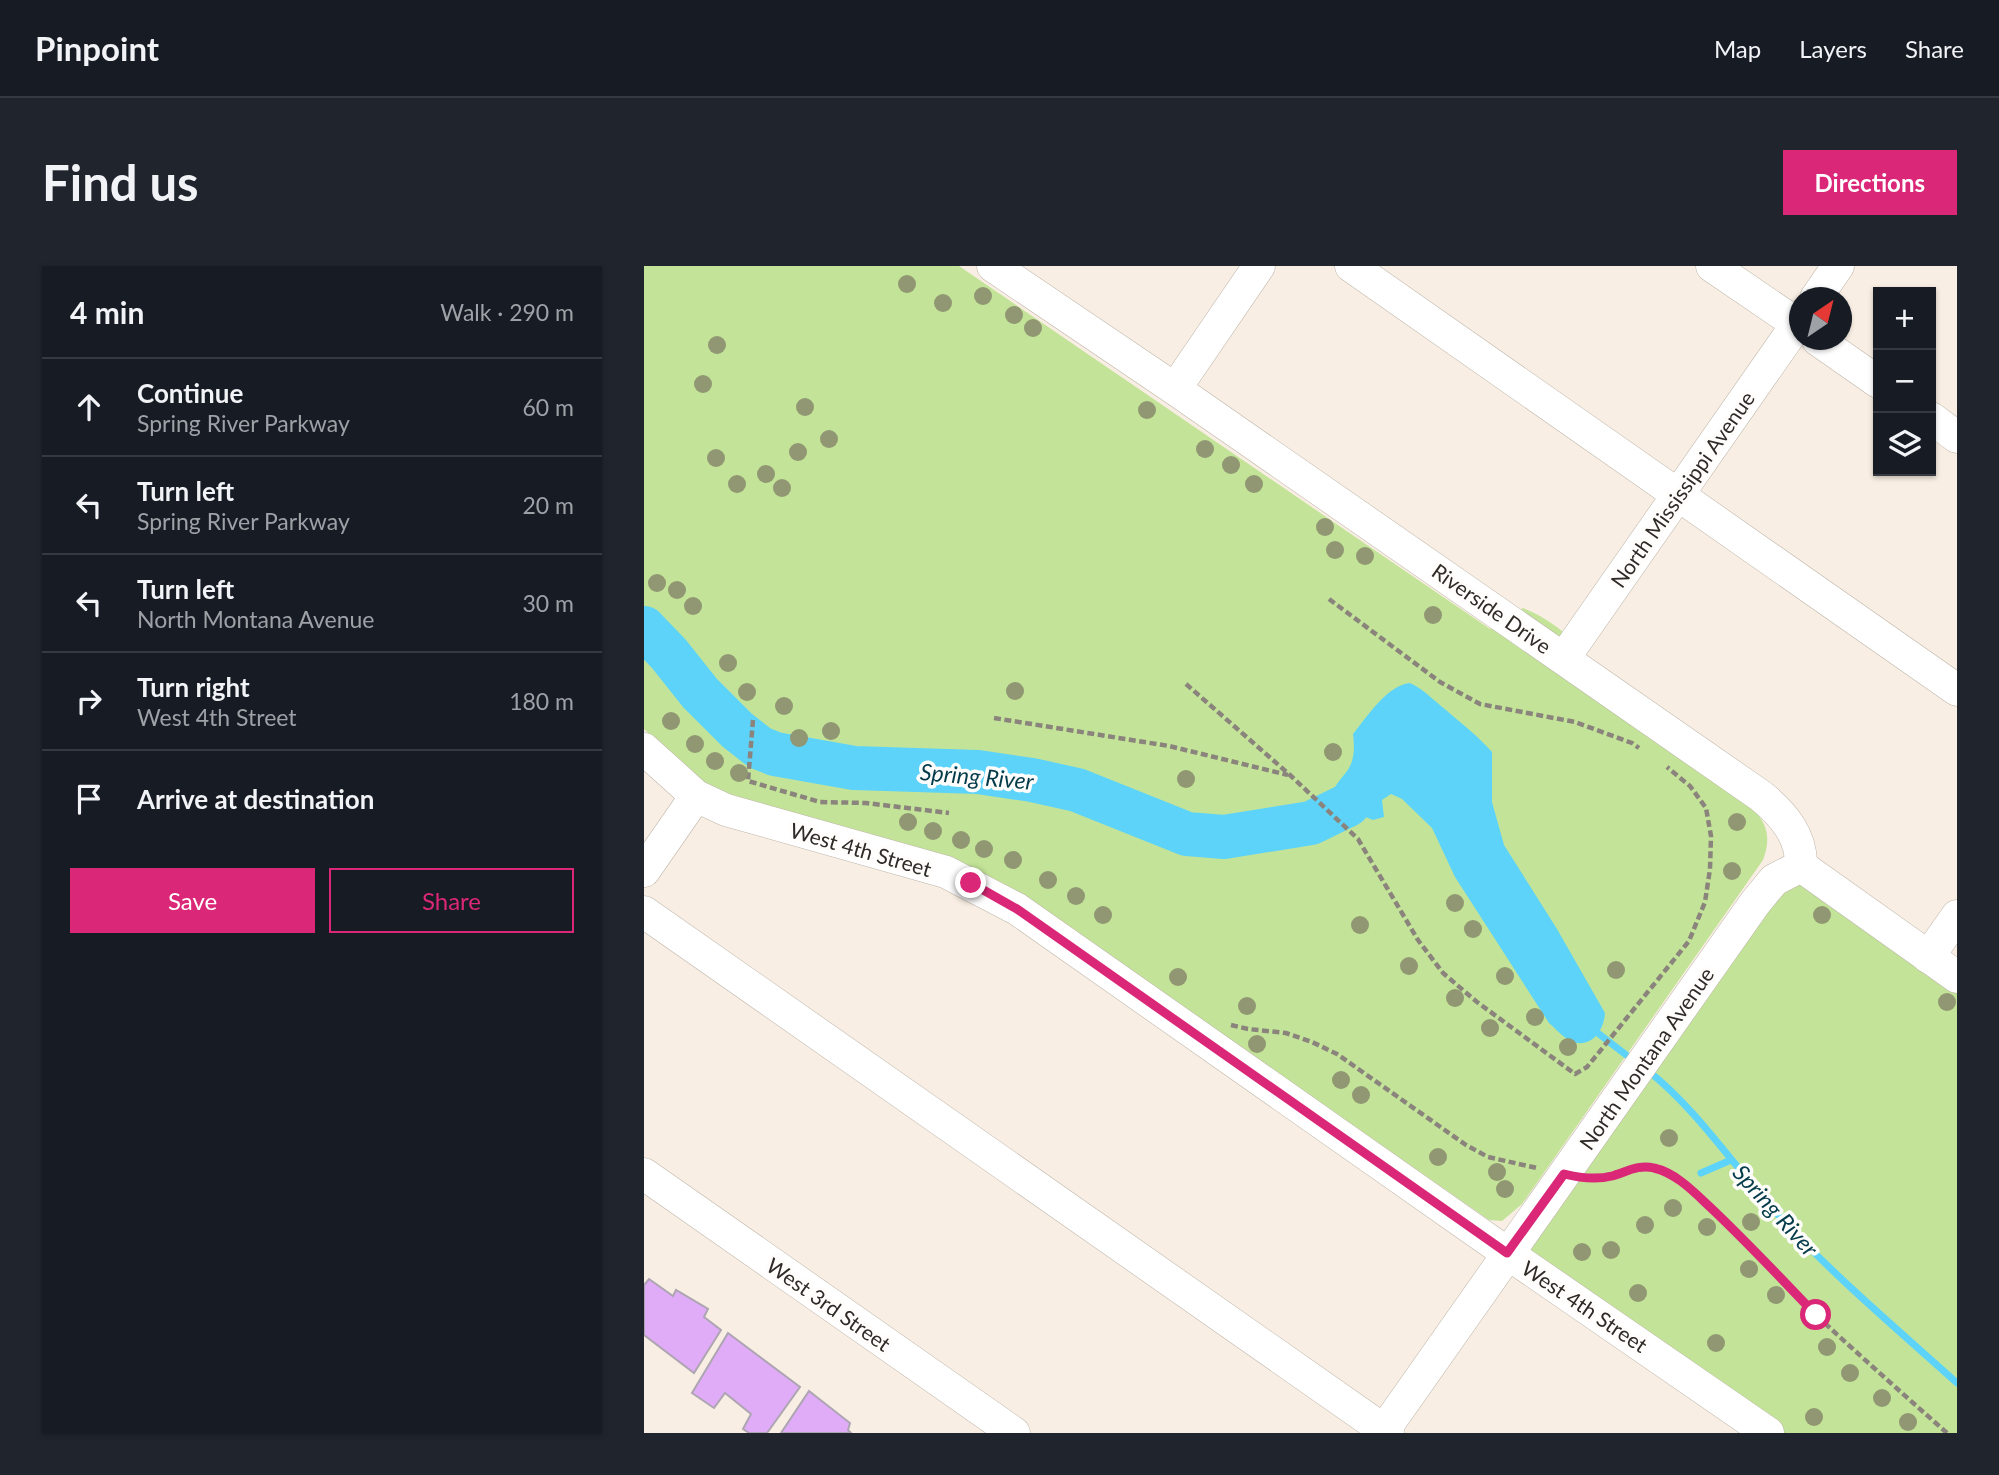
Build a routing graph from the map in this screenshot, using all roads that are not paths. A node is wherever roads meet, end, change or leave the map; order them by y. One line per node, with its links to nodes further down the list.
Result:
1 (993, 266): 11 (street, Riverside Drive)
2 (1259, 266): 11 (street)
3 (1352, 266): 14 (street)
4 (1712, 266): 7 (street)
5 (1838, 266): 6 (street)
6 (1824, 287)
7 (1789, 318)
8 (1789, 347): 14 (street, North Mississippi Avenue)
9 (1834, 350): 10 (street)
10 (1873, 378)
11 (1175, 388): 15 (street, Riverside Drive)
12 (1936, 422): 13 (street)
13 (1957, 437)
14 (1678, 494): 15 (street, North Mississippi Avenue); 16 (street)
15 (1564, 658): 19 (street, Riverside Drive)
16 (1957, 690)
17 (644, 749): 18 (street, West 4th Street)
18 (696, 796): 20 (street); 26 (street, West 4th Street)
19 (1801, 866): 23 (street); 26 (street, North Montana Avenue)
20 (644, 872)
21 (644, 912): 27 (street)
22 (1957, 916): 23 (street)
23 (1928, 957): 24 (street)
24 (1957, 978)
25 (644, 1174): 28 (street, West 3rd Street)
26 (1507, 1253): 27 (street, North Montana Avenue); 29 (street, West 4th Street)
27 (1384, 1432)
28 (1014, 1433)
29 (1768, 1433)

